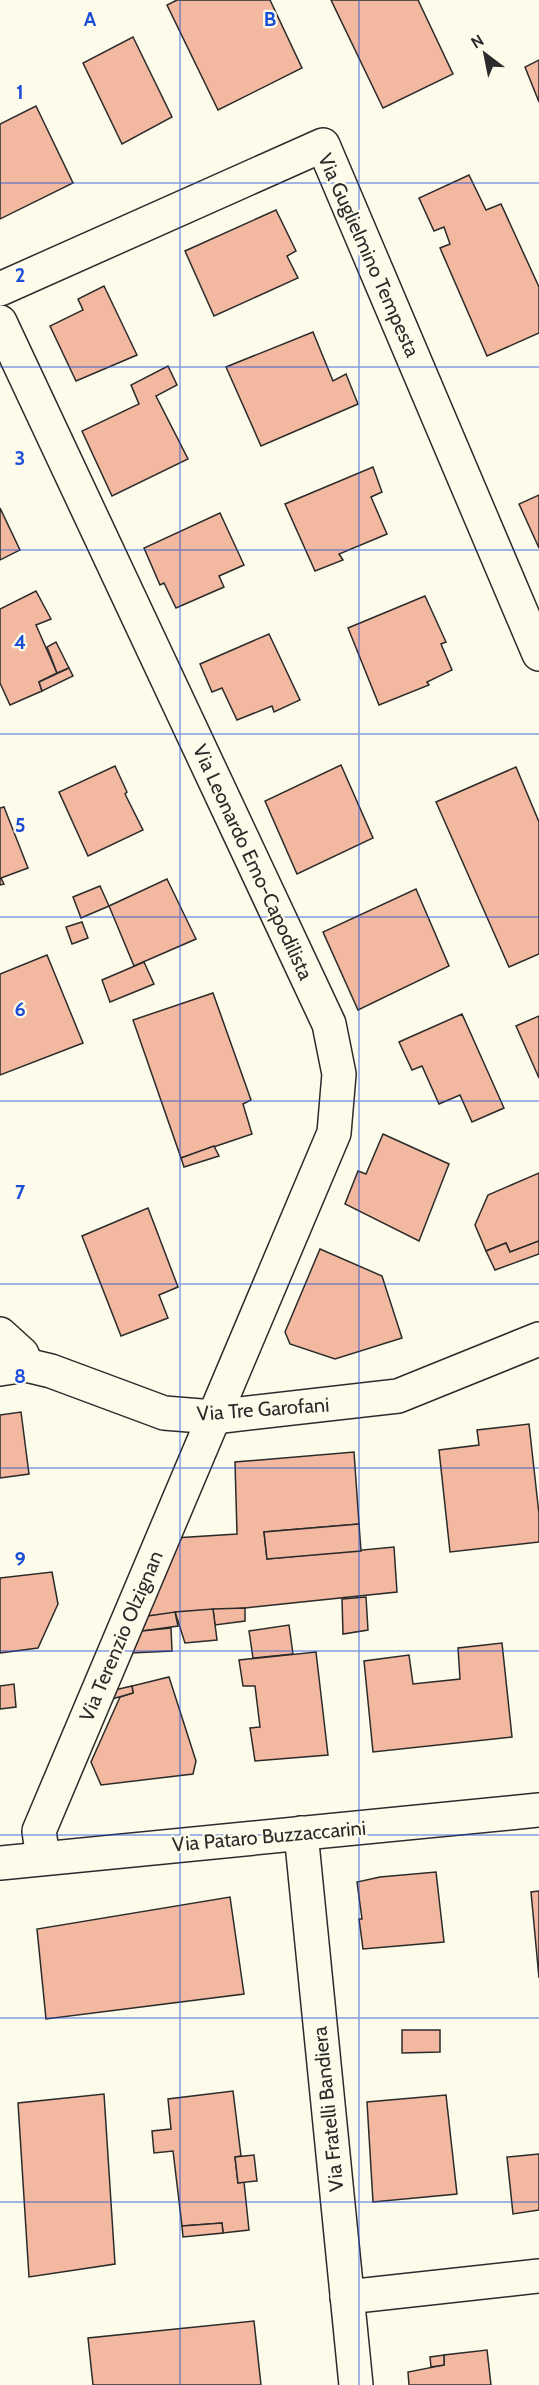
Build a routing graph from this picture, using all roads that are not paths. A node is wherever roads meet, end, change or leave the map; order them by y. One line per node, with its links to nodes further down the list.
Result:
1 (0, 289): 3 (street, Via Guglielmino Tempesta)
2 (0, 322): 7 (street, Via Leonardo Emo-Capodilista)
3 (539, 654)
4 (0, 1334): 6 (street, Via Tre Garofani)
5 (539, 1339): 7 (street, Via Tre Garofani)
6 (13, 1367): 7 (street, Via Tre Garofani)
7 (214, 1417): 10 (street, Via Terenzio Olzignan)
8 (539, 1810): 9 (street, Via Pataro Buzzaccarini)
9 (301, 1833): 10 (street, Via Pataro Buzzaccarini); 13 (street, Via Fratelli Bandiera)
10 (43, 1858): 11 (street, Via Pataro Buzzaccarini)
11 (0, 1863)
12 (539, 2276): 13 (street)
13 (347, 2297): 14 (street, Via Fratelli Bandiera)
14 (356, 2385)

